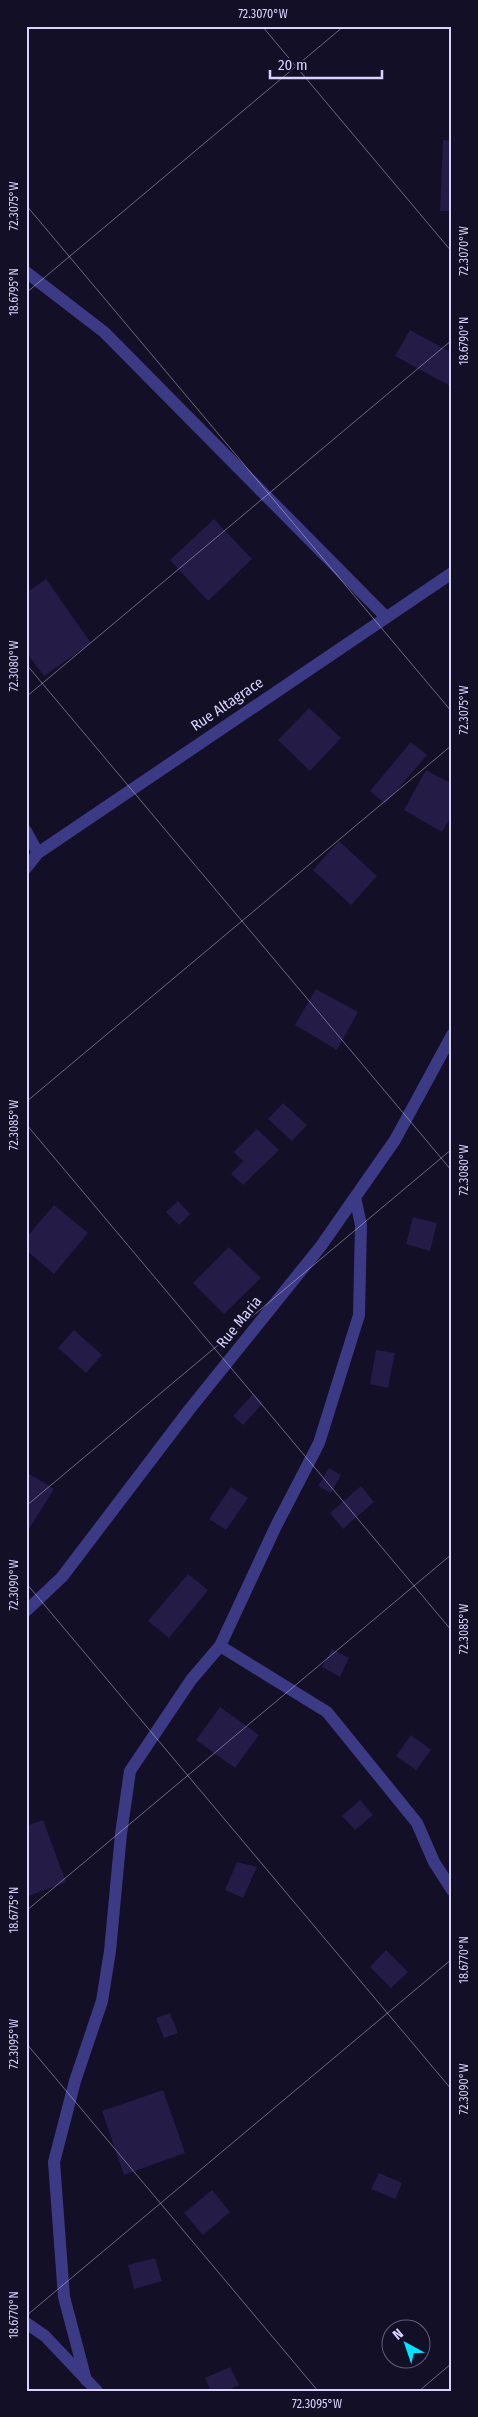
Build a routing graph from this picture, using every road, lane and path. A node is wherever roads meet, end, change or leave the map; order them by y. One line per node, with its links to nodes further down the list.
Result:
1 (26, 272): 3 (street)
2 (452, 573): 3 (street, Rue Altagrace)
3 (385, 616): 5 (street, Rue Altagrace)
4 (26, 831): 5 (street)
5 (38, 854): 6 (street, Rue Altagrace)
6 (26, 868)
7 (452, 1035): 8 (street, Rue Maria)
8 (355, 1197): 9 (street, Rue Maria); 10 (street)
9 (26, 1611)
10 (220, 1646): 11 (street); 13 (street)
11 (452, 1890)
12 (26, 2323): 13 (street)
13 (86, 2380): 14 (street)
14 (97, 2391)

